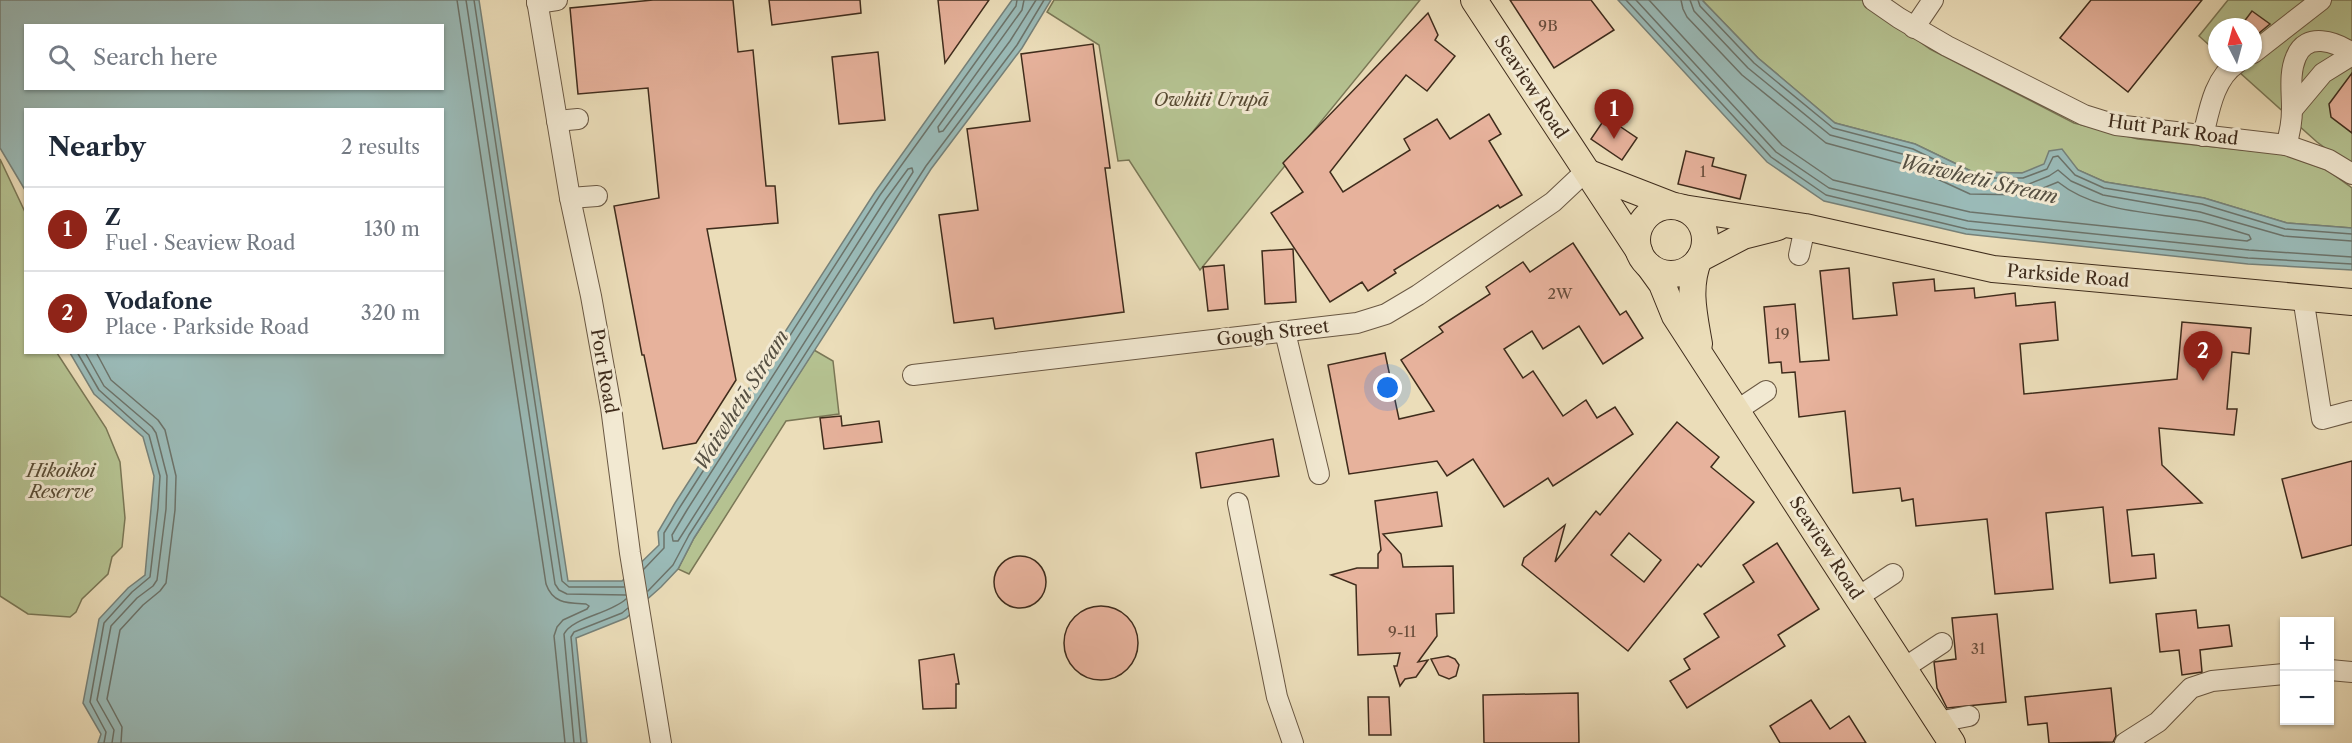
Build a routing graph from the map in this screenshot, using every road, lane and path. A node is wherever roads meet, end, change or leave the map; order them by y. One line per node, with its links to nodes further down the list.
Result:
1 (557, 0): 6 (street)
2 (1474, 0): 16 (main road, Seaview Road)
3 (1873, 0): 7 (street, Hutt Park Road)
4 (1932, 0): 7 (street)
5 (2321, 0): 8 (street)
6 (537, 1): 13 (street, Port Road)
7 (1914, 28): 14 (street, Hutt Park Road)
8 (2262, 46)
9 (2352, 54): 11 (street); 11 (street)
10 (2226, 72): 14 (street)
11 (2292, 110): 15 (street)
12 (578, 119): 13 (street)
13 (557, 122): 19 (street, Port Road)
14 (2203, 136): 15 (street, Hutt Park Road)
15 (2286, 145): 17 (street, Hutt Park Road)
16 (1588, 172): 20 (main road); 23 (main road, Seaview Road); 27 (street, Gough Street)
17 (2352, 174)
18 (597, 196): 19 (street)
19 (570, 198): 44 (street, Port Road)
20 (1679, 207): 21 (main road, Parkside Road); 23 (main road); 24 (main road)
21 (1797, 226): 22 (street); 24 (main road, Parkside Road); 25 (main road, Parkside Road)
22 (1799, 255)
23 (1644, 258): 24 (main road); 28 (main road, Seaview Road)
24 (1699, 259): 28 (main road, Seaview Road)
25 (2303, 297): 26 (main road, Parkside Road); 32 (street)
26 (2352, 302)
27 (1285, 332): 29 (street, Gough Street); 33 (street)
28 (1701, 353): 31 (main road, Seaview Road)
29 (913, 375)
30 (1767, 391): 31 (street)
31 (1736, 411): 36 (main road, Seaview Road)
32 (2352, 411)
33 (1319, 474)
34 (1238, 503): 45 (street)
35 (1893, 574): 36 (street)
36 (1858, 597): 38 (main road, Seaview Road)
37 (1942, 643): 38 (street)
38 (1904, 668): 43 (main road, Seaview Road)
39 (2334, 670): 40 (street)
40 (2352, 672)
41 (2280, 674): 46 (street)
42 (1969, 716): 43 (street)
43 (1945, 732)
44 (661, 743)
45 (1293, 743)
46 (2125, 743)

